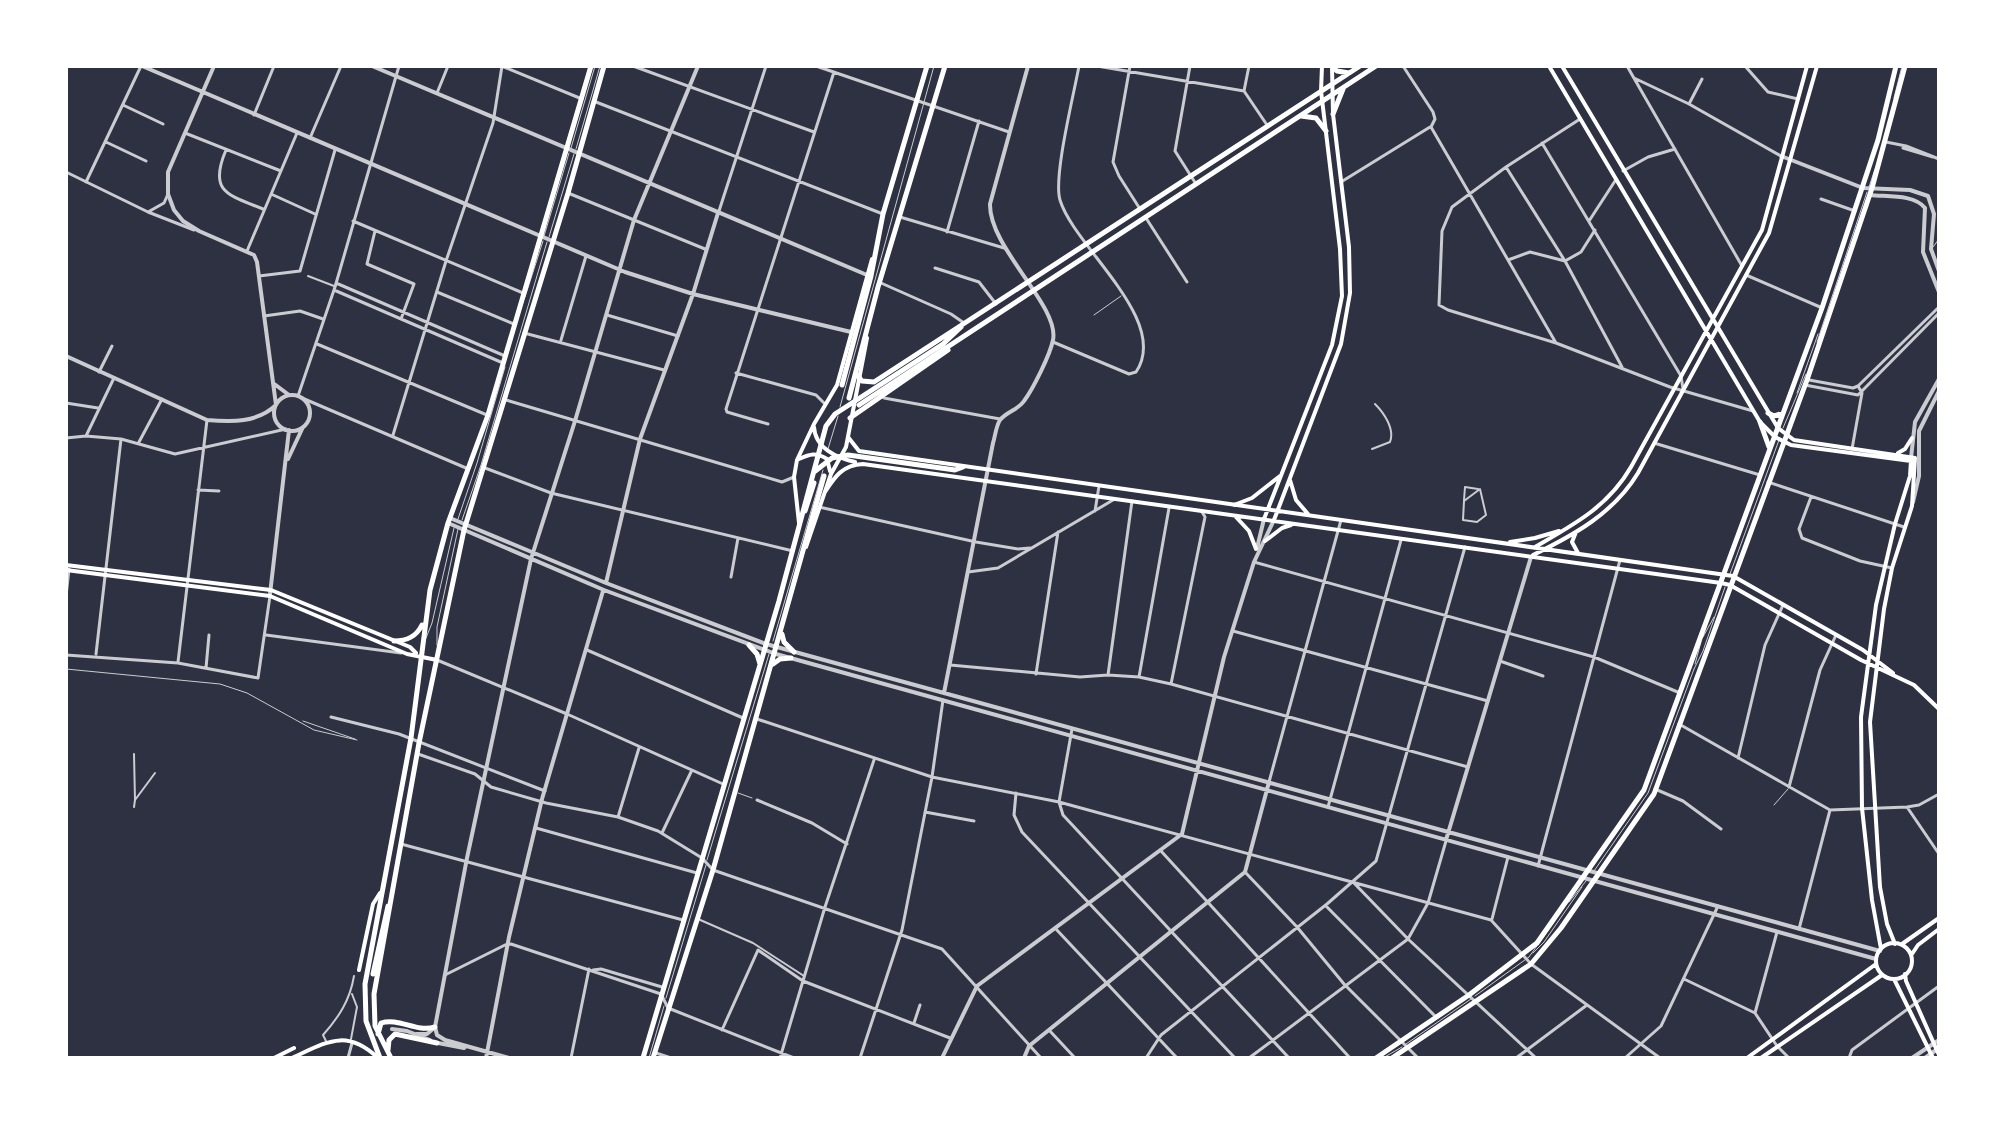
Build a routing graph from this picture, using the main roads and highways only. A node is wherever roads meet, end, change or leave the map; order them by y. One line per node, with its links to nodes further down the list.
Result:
1 (593, 66): 23 (main road)
2 (602, 66): 23 (main road)
3 (927, 66): 26 (main road)
4 (945, 66): 27 (main road)
5 (1322, 66): 17 (main road)
6 (1332, 66): 14 (main road); 15 (main road)
7 (1360, 66): 14 (main road)
8 (1376, 66): 16 (main road)
9 (1549, 66): 31 (main road)
10 (1562, 66): 28 (main road)
11 (1807, 66): 28 (main road)
12 (1817, 66): 30 (main road)
13 (1901, 66): 24 (main road); 24 (main road)
14 (1350, 72): 15 (main road)
15 (1331, 84): 17 (main road); 18 (main road)
16 (1346, 86): 18 (main road); 20 (main road)
17 (1321, 91): 19 (main road); 29 (main road)
18 (1332, 94): 19 (main road); 20 (main road)
19 (1322, 101): 21 (main road); 22 (main road)
20 (1333, 114): 61 (main road)
21 (1300, 116): 22 (main road); 33 (main road)
22 (1326, 131): 59 (main road)
23 (573, 151): 25 (main road); 25 (main road)
24 (1868, 191): 38 (main road); 43 (main road)
25 (546, 238): 73 (main road); 73 (main road)
26 (876, 245): 35 (main road); 42 (main road)
27 (882, 280): 34 (main road); 36 (main road)
28 (1713, 321): 30 (main road); 31 (main road)
29 (963, 325): 34 (main road); 58 (main road)
30 (1717, 328): 32 (main road); 39 (main road)
31 (1707, 332): 32 (main road); 76 (main road)
32 (1711, 339): 41 (main road); 77 (main road)
33 (951, 346): 37 (main road); 40 (main road)
34 (858, 376): 40 (main road)
35 (842, 385)
36 (849, 398)
37 (859, 405)
38 (1784, 412): 39 (main road); 43 (main road)
39 (1768, 413): 43 (main road)
40 (850, 418): 44 (main road)
41 (1760, 422): 46 (main road); 48 (main road)
42 (814, 424): 50 (main road); 55 (main road)
43 (1785, 432): 46 (main road); 46 (main road); 49 (main road)
44 (848, 437): 47 (main road); 51 (main road)
45 (1912, 438): 52 (main road)
46 (1779, 440): 48 (main road); 49 (main road); 90 (main road)
47 (846, 447): 50 (main road); 53 (main road)
48 (1770, 449): 90 (main road)
49 (1852, 450): 52 (main road); 54 (main road)
50 (829, 451): 53 (main road)
51 (873, 453): 56 (main road); 57 (main road)
52 (1894, 453): 54 (main road)
53 (840, 458): 56 (main road); 60 (main road)
54 (1911, 458): 98 (main road); 100 (main road)
55 (797, 460): 60 (main road); 74 (main road)
56 (864, 464): 63 (main road); 66 (main road)
57 (963, 467): 58 (main road); 64 (main road)
58 (813, 472): 74 (main road)
59 (1282, 474): 65 (main road); 67 (main road)
60 (828, 475): 63 (main road); 86 (main road)
61 (1289, 477): 68 (main road); 70 (main road)
62 (814, 483): 80 (main road)
63 (825, 492): 86 (main road)
64 (1203, 501): 65 (main road); 66 (main road)
65 (1232, 506): 67 (main road)
66 (1201, 511): 69 (main road)
67 (1267, 511): 68 (main road); 71 (main road)
68 (1276, 512): 70 (main road); 72 (main road)
69 (1234, 515): 71 (main road); 84 (main road)
70 (1309, 516): 78 (main road)
71 (1264, 519): 72 (main road)
72 (1274, 520): 75 (main road)
73 (457, 524): 93 (main road); 101 (main road)
74 (799, 524): 80 (main road)
75 (1298, 524): 79 (main road); 82 (main road)
76 (1569, 528): 81 (main road); 83 (main road)
77 (1576, 532): 85 (main road); 87 (main road)
78 (1480, 540): 81 (main road); 82 (main road)
79 (1265, 541)
80 (795, 542): 97 (main road)
81 (1499, 543): 83 (main road)
82 (1465, 547): 88 (main road)
83 (1534, 547): 85 (main road); 88 (main road)
84 (1256, 549)
85 (1546, 549): 87 (main road); 88 (main road)
86 (804, 551): 94 (main road)
87 (1580, 554): 90 (main road)
88 (1531, 557): 91 (main road)
89 (68, 568): 92 (main road)
90 (1729, 576): 91 (main road); 91 (main road); 98 (main road)
91 (1726, 584): 102 (main road); 110 (main road); 110 (main road)
92 (270, 593): 95 (main road); 99 (main road)
93 (424, 620): 95 (main road); 99 (main road)
94 (782, 633): 97 (main road); 104 (main road)
95 (394, 641): 99 (main road)
96 (749, 645): 103 (main road)
97 (771, 649): 103 (main road); 104 (main road)
98 (1869, 653): 100 (main road); 102 (main road)
99 (420, 655): 101 (main road); 113 (main road)
100 (1876, 658): 105 (main road); 106 (main road)
101 (437, 660): 111 (main road)
102 (1867, 663): 105 (main road); 109 (main road)
103 (760, 665): 135 (main road)
104 (772, 665): 135 (main road)
105 (1876, 667): 106 (main road); 108 (main road)
106 (1894, 675): 107 (main road)
107 (1939, 709)
108 (1877, 854): 109 (main road); 116 (main road)
109 (1866, 855): 117 (main road)
110 (1593, 873): 112 (main road); 112 (main road)
111 (394, 878): 122 (main road); 128 (main road)
112 (1588, 880): 119 (main road); 119 (main road)
113 (382, 891): 121 (main road); 138 (main road)
114 (1939, 918): 116 (main road)
115 (1939, 929): 118 (main road)
116 (1897, 944): 117 (main road); 118 (main road)
117 (1880, 950): 120 (main road)
118 (1912, 954): 123 (main road)
119 (1527, 959): 126 (main road); 126 (main road)
120 (1876, 962): 124 (main road); 141 (main road)
121 (359, 970)
122 (373, 974)
123 (1905, 974): 125 (main road); 131 (main road)
124 (1882, 975): 125 (main road); 142 (main road)
125 (1894, 979): 134 (main road)
126 (1472, 998): 130 (main road); 130 (main road)
127 (435, 1027): 128 (main road)
128 (378, 1035): 133 (main road)
129 (437, 1043): 133 (main road)
130 (1405, 1044): 139 (main road); 140 (main road)
131 (1938, 1047)
132 (294, 1048): 136 (main road)
133 (390, 1056)
134 (1932, 1056)
135 (650, 1057)
136 (274, 1058)
137 (292, 1058): 138 (main road)
138 (379, 1058)
139 (1376, 1058)
140 (1392, 1058)
141 (1747, 1058)
142 (1761, 1058)

